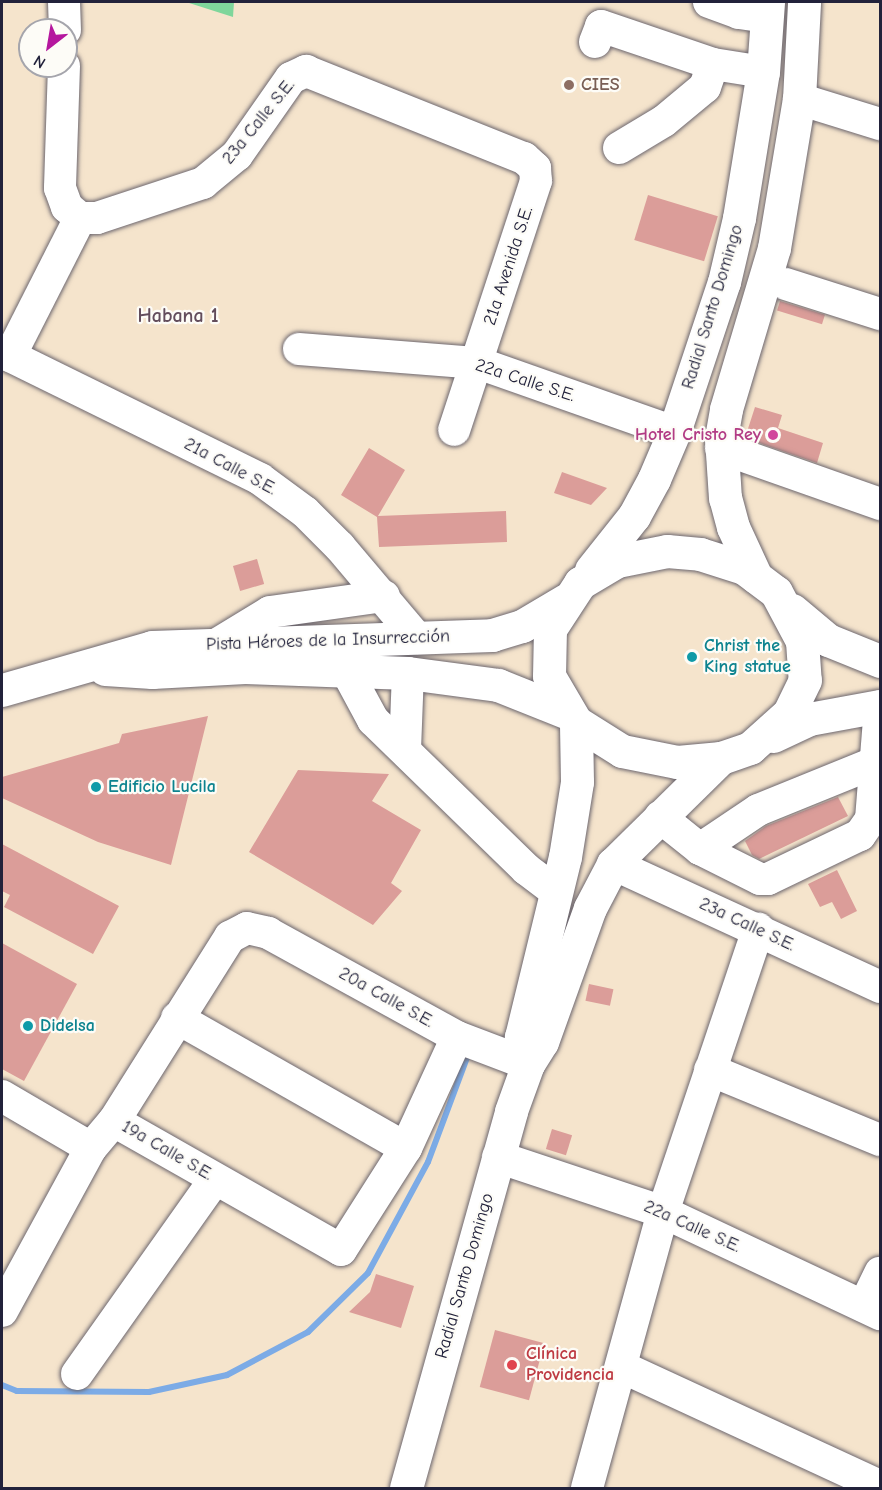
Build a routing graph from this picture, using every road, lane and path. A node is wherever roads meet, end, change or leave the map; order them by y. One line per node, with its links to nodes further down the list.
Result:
1 (64, 2): 5 (street)
2 (709, 2): 4 (street)
3 (804, 2): 10 (main road)
4 (767, 9): 8 (main road, Radial Santo Domingo)
5 (65, 18)
6 (595, 42): 7 (street)
7 (713, 64): 8 (street); 12 (street)
8 (763, 72): 21 (main road, Radial Santo Domingo)
9 (64, 78): 14 (street)
10 (799, 99): 11 (street); 22 (main road)
11 (880, 124)
12 (620, 148)
13 (535, 168): 14 (street, 23a Calle S.E.); 19 (street, 21a Avenida S.E.)
14 (80, 218): 18 (street)
15 (786, 284): 16 (street)
16 (880, 314)
17 (299, 349): 19 (street, 22a Calle S.E.)
18 (6, 354): 26 (street, 21a Calle S.E.)
19 (478, 363): 20 (street, 21a Avenida S.E.); 21 (street, 22a Calle S.E.)
20 (454, 430)
21 (675, 432): 25 (main road, Radial Santo Domingo)
22 (721, 448): 23 (street); 24 (main road)
23 (880, 504)
24 (766, 585): 25 (main road, Pista Héroes de la Insurrección); 29 (main road); 37 (main road, Radial Santo Domingo)
25 (574, 591): 27 (main road, Pista Héroes de la Insurrección); 35 (main road)
26 (384, 596): 27 (street, 21a Calle S.E.); 28 (street)
27 (417, 638): 28 (main road, Pista Héroes de la Insurrección)
28 (216, 645): 30 (main road, Pista Héroes de la Insurrección)
29 (880, 661)
30 (82, 668): 31 (main road, Pista Héroes de la Insurrección); 33 (main road, Pista Héroes de la Insurrección)
31 (346, 670): 32 (main road, Pista Héroes de la Insurrección); 36 (street)
32 (408, 674): 35 (main road, Pista Héroes de la Insurrección); 36 (street)
33 (2, 690)
34 (880, 706): 37 (main road); 38 (street)
35 (572, 717): 37 (main road); 42 (main road)
36 (405, 750): 42 (street)
37 (736, 753): 39 (main road, Radial Santo Domingo)
38 (874, 763): 40 (street); 40 (street)
39 (660, 817): 40 (street); 41 (main road, Radial Santo Domingo)
40 (700, 849)
41 (614, 864): 43 (street, 23a Calle S.E.); 47 (main road, Radial Santo Domingo)
42 (556, 892): 47 (main road)
43 (758, 929): 44 (street, 23a Calle S.E.); 48 (street)
44 (880, 987)
45 (177, 1018): 46 (street, 20a Calle S.E.); 50 (street); 53 (street)
46 (457, 1037): 47 (street, 20a Calle S.E.); 53 (street)
47 (528, 1064): 54 (main road, Radial Santo Domingo)
48 (710, 1070): 51 (street); 56 (street)
49 (4, 1102): 52 (street)
50 (114, 1121): 52 (street, 19a Calle S.E.); 55 (street, 19a Calle S.E.)
51 (880, 1140)
52 (91, 1148): 59 (street, 19a Calle S.E.)
53 (406, 1148): 55 (street, 19a Calle S.E.)
54 (498, 1157): 56 (street, 22a Calle S.E.); 63 (main road, Radial Santo Domingo)
55 (215, 1179): 61 (street)
56 (663, 1212): 58 (street, 22a Calle S.E.); 60 (street)
57 (880, 1273): 58 (street)
58 (872, 1310)
59 (2, 1311)
60 (622, 1367): 62 (street); 64 (street)
61 (77, 1374)
62 (880, 1486)
63 (406, 1488)
64 (587, 1488)

